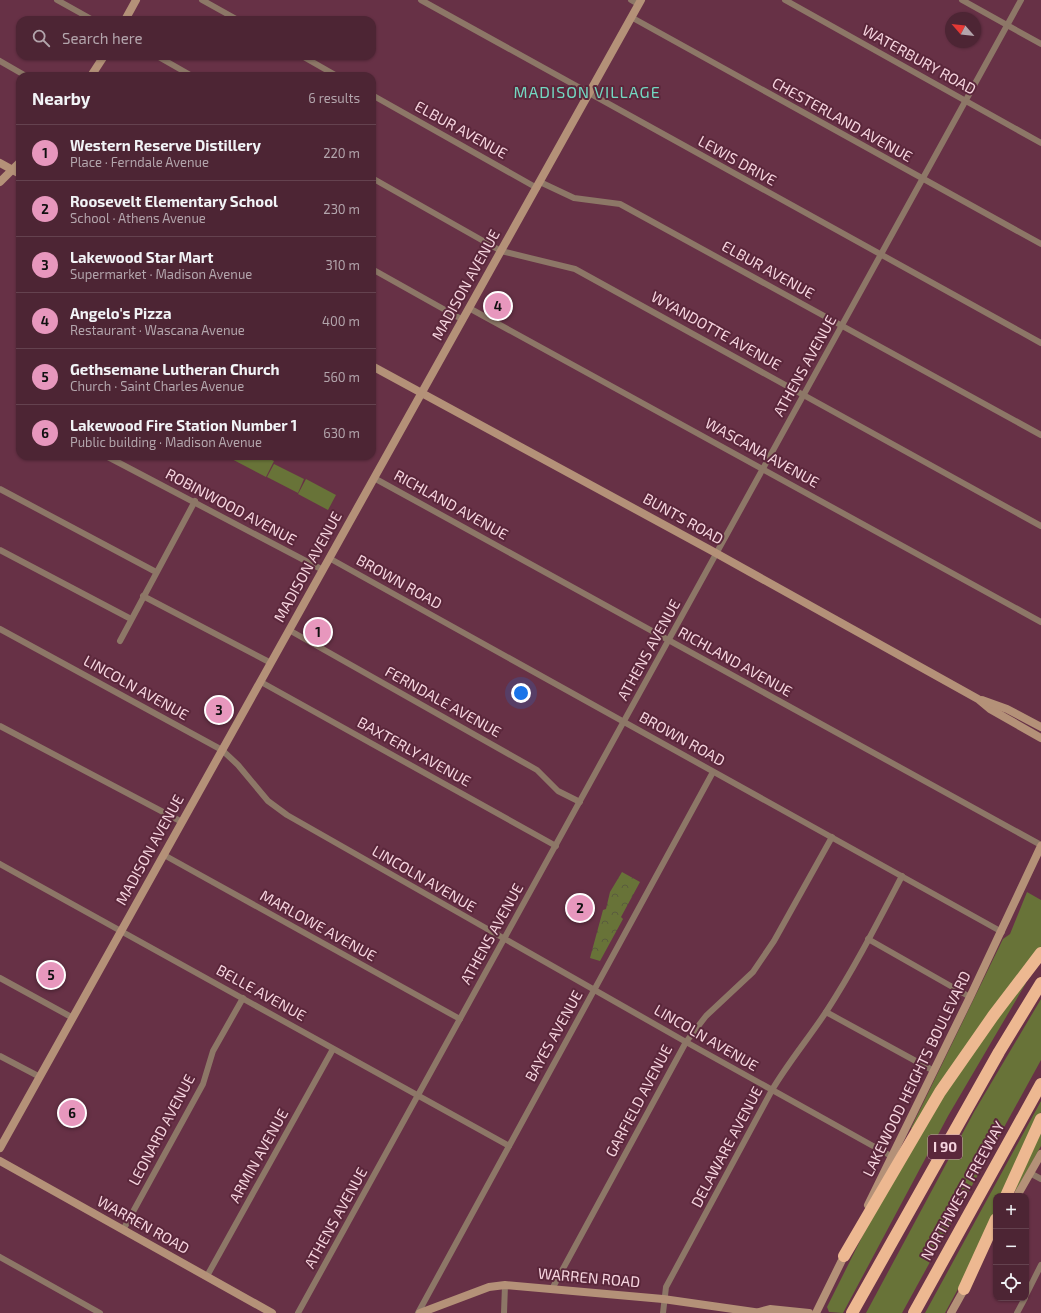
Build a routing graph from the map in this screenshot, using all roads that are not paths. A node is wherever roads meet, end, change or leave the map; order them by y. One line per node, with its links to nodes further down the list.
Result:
1 (57, 0): 10 (street)
2 (136, 0): 11 (main road)
3 (202, 0): 12 (street)
4 (421, 0): 24 (street, LEWIS DRIVE)
5 (631, 0): 9 (street)
6 (785, 0): 26 (street, WATERBURY ROAD)
7 (962, 0): 14 (street)
8 (1021, 0): 14 (street, ATHENS AVENUE)
9 (639, 2): 13 (main road, MADISON AVENUE)
10 (86, 16)
11 (127, 16)
12 (231, 16)
13 (631, 18): 24 (main road, MADISON AVENUE); 32 (street, CHESTERLAND AVENUE)
14 (1008, 25): 15 (street); 26 (street, ATHENS AVENUE)
15 (1041, 44)
16 (101, 60): 21 (main road)
17 (164, 60): 22 (street)
18 (309, 60): 23 (street)
19 (0, 61): 20 (street)
20 (19, 72)
21 (93, 72)
22 (185, 72)
23 (330, 72)
24 (589, 94): 35 (main road, MADISON AVENUE); 38 (street, LEWIS DRIVE)
25 (376, 97): 35 (street, ELBUR AVENUE)
26 (966, 101): 27 (street, WATERBURY ROAD); 32 (street, ATHENS AVENUE)
27 (1041, 143)
28 (0, 163): 30 (main road)
29 (16, 166): 30 (main road)
30 (12, 169): 31 (main road); 34 (main road)
31 (16, 172)
32 (923, 179): 36 (street, CHESTERLAND AVENUE); 38 (street, ATHENS AVENUE)
33 (376, 180): 37 (street, WYANDOTTE AVENUE)
34 (0, 182)
35 (538, 185): 37 (main road, MADISON AVENUE); 42 (street, ELBUR AVENUE)
36 (1041, 244)
37 (501, 251): 40 (main road, MADISON AVENUE); 46 (street, WYANDOTTE AVENUE)
38 (881, 255): 42 (street, ATHENS AVENUE); 43 (street, LEWIS DRIVE)
39 (376, 271): 41 (street)
40 (469, 308): 41 (main road, MADISON AVENUE); 49 (street, WASCANA AVENUE)
41 (463, 320): 45 (main road, MADISON AVENUE)
42 (842, 326): 46 (street, ATHENS AVENUE); 47 (street, ELBUR AVENUE)
43 (1041, 343)
44 (376, 368): 45 (main road, BUNTS ROAD)
45 (422, 393): 50 (main road, MADISON AVENUE); 55 (main road, BUNTS ROAD)
46 (804, 395): 49 (street, ATHENS AVENUE); 53 (street, WYANDOTTE AVENUE)
47 (1041, 434)
48 (114, 460): 52 (street, ROBINWOOD AVENUE)
49 (764, 468): 55 (street, ATHENS AVENUE); 61 (street, WASCANA AVENUE)
50 (374, 478): 56 (main road, MADISON AVENUE); 64 (street, RICHLAND AVENUE)
51 (0, 489): 58 (street)
52 (195, 501): 57 (street, ROBINWOOD AVENUE); 58 (street)
53 (1041, 526)
54 (0, 550): 60 (street)
55 (717, 553): 64 (street, ATHENS AVENUE); 68 (main road, BUNTS ROAD)
56 (329, 558): 57 (main road, MADISON AVENUE); 69 (street, BROWN ROAD)
57 (323, 570): 63 (main road, MADISON AVENUE)
58 (156, 572): 59 (street)
59 (143, 596): 60 (street); 66 (street)
60 (131, 619): 65 (street)
61 (1041, 622)
62 (0, 629): 73 (street, LINCOLN AVENUE)
63 (289, 630): 66 (main road, MADISON AVENUE); 75 (street, FERNDALE AVENUE)
64 (669, 640): 69 (street, ATHENS AVENUE); 79 (street, RICHLAND AVENUE)
65 (120, 641)
66 (271, 663): 67 (main road, MADISON AVENUE)
67 (261, 682): 73 (main road, MADISON AVENUE); 78 (street, BAXTERLY AVENUE)
68 (978, 699): 71 (main road, BUNTS ROAD); 72 (main road, BUNTS ROAD)
69 (624, 722): 74 (street, BROWN ROAD); 75 (street, ATHENS AVENUE)
70 (0, 726): 76 (street)
71 (1041, 726)
72 (1041, 738)
73 (222, 750): 76 (main road, MADISON AVENUE); 85 (street, LINCOLN AVENUE)
74 (713, 772): 77 (street, BROWN ROAD); 90 (street, BAYES AVENUE)
75 (580, 802): 78 (street, ATHENS AVENUE)
76 (182, 822): 80 (main road, MADISON AVENUE)
77 (832, 837): 82 (street, BROWN ROAD); 96 (street, GARFIELD AVENUE)
78 (556, 846): 85 (street, ATHENS AVENUE)
79 (1041, 846): 84 (main road, LAKEWOOD HEIGHTS BOULEVARD)
80 (164, 854): 83 (main road, MADISON AVENUE); 95 (street, MARLOWE AVENUE)
81 (0, 864): 83 (street, BELLE AVENUE)
82 (902, 876): 84 (street, BROWN ROAD); 86 (street, DELAWARE AVENUE)
83 (121, 931): 92 (street, BELLE AVENUE); 94 (main road, MADISON AVENUE)
84 (1002, 932): 91 (main road, LAKEWOOD HEIGHTS BOULEVARD)
85 (504, 939): 90 (street, LINCOLN AVENUE); 95 (street, ATHENS AVENUE)
86 (868, 939): 91 (street); 93 (street, DELAWARE AVENUE)
87 (1041, 953): 117 (highway)
88 (0, 978): 94 (street)
89 (1041, 983): 136 (highway, I 90)
90 (594, 990): 96 (street, LINCOLN AVENUE); 105 (street, BAYES AVENUE)
91 (970, 997): 99 (main road, LAKEWOOD HEIGHTS BOULEVARD)
92 (243, 998): 97 (street, BELLE AVENUE); 115 (street, LEONARD AVENUE)
93 (826, 1012): 99 (street); 102 (street, DELAWARE AVENUE)
94 (73, 1018): 100 (main road, MADISON AVENUE)
95 (460, 1019): 103 (street, ATHENS AVENUE)
96 (686, 1042): 102 (street, LINCOLN AVENUE); 122 (street, GARFIELD AVENUE)
97 (334, 1049): 103 (street, BELLE AVENUE); 120 (street, ARMIN AVENUE)
98 (0, 1056): 100 (street)
99 (934, 1071): 108 (main road, LAKEWOOD HEIGHTS BOULEVARD)
100 (40, 1077): 106 (main road, MADISON AVENUE)
101 (1041, 1084): 137 (highway, NORTHWEST FREEWAY)
102 (772, 1090): 108 (street, LINCOLN AVENUE); 125 (street, DELAWARE AVENUE)
103 (418, 1096): 105 (street, BELLE AVENUE); 130 (street, ATHENS AVENUE)
104 (1041, 1119): 112 (highway)
105 (509, 1146): 131 (street, BAYES AVENUE)
106 (0, 1148)
107 (1041, 1154): 110 (main road)
108 (891, 1156): 117 (main road, LAKEWOOD HEIGHTS BOULEVARD)
109 (0, 1161): 115 (main road, WARREN ROAD)
110 (1030, 1173): 111 (street); 113 (main road)
111 (1041, 1179)
112 (1007, 1193)
113 (1019, 1193)
114 (993, 1226): 123 (highway)
115 (123, 1230): 120 (main road, WARREN ROAD)
116 (993, 1238): 123 (main road)
117 (844, 1256): 135 (main road, LAKEWOOD HEIGHTS BOULEVARD)
118 (0, 1257): 128 (street)
119 (1041, 1265): 124 (street)
120 (207, 1276): 129 (main road, WARREN ROAD)
121 (505, 1285): 122 (main road, WARREN ROAD); 131 (main road, WARREN ROAD); 132 (street)
122 (552, 1289): 125 (main road, WARREN ROAD)
123 (964, 1289): 138 (main road)
124 (1029, 1289)
125 (663, 1299): 127 (main road, WARREN ROAD); 133 (street, DELAWARE AVENUE)
126 (1023, 1301): 139 (street)
127 (760, 1312): 134 (main road, WARREN ROAD)
128 (100, 1313)
129 (272, 1313)
130 (298, 1313)
131 (419, 1313)
132 (504, 1313)
133 (663, 1313)
134 (809, 1313)
135 (816, 1313)
136 (852, 1313)
137 (914, 1313)
138 (951, 1313)
139 (1017, 1313)

